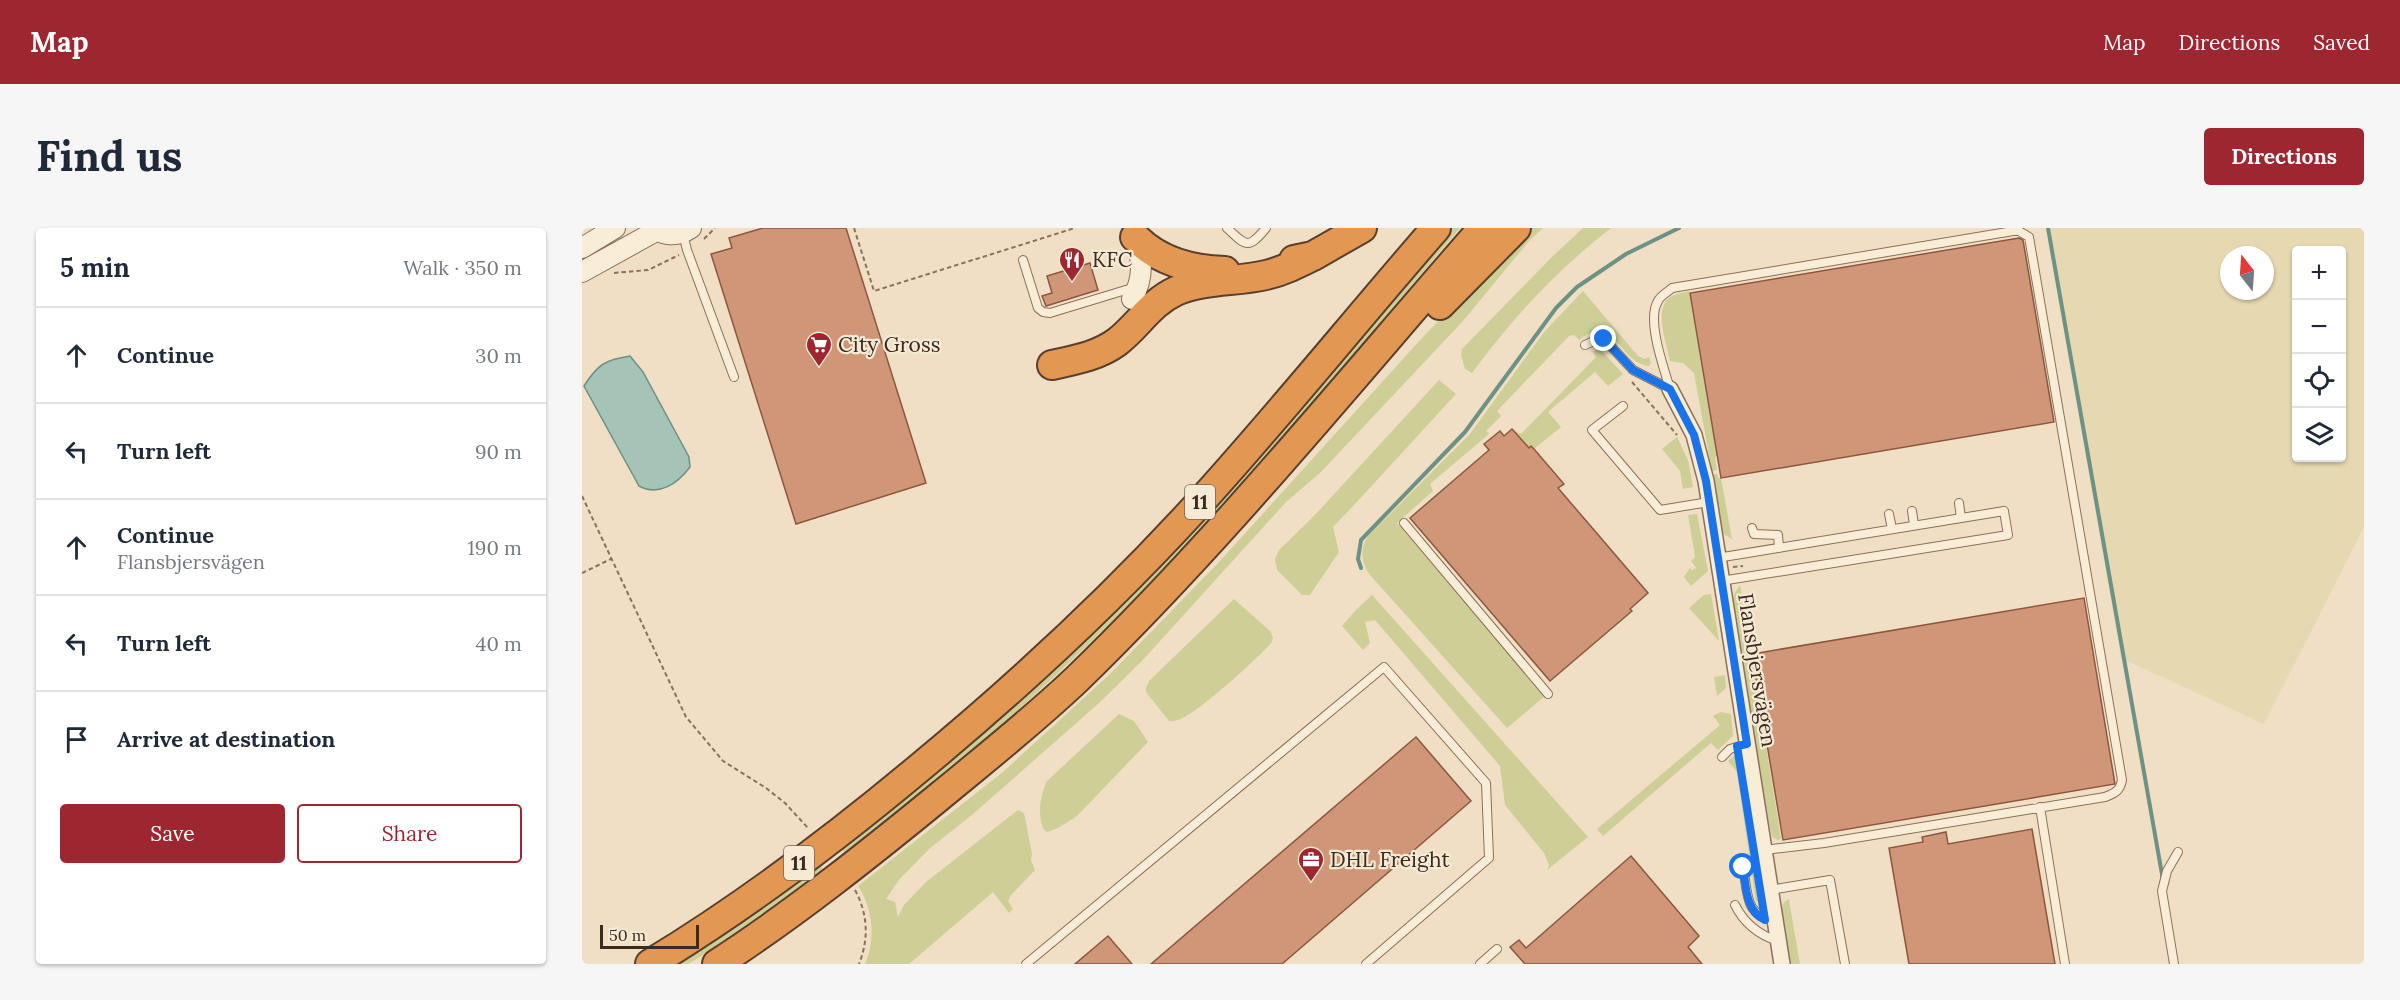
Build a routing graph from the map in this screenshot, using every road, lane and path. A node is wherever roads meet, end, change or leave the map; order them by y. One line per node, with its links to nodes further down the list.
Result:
1 (615, 228): 15 (street)
2 (715, 228): 14 (path)
3 (854, 228): 4 (path)
4 (1075, 228)
5 (1227, 228): 6 (lane)
6 (1266, 228)
7 (1362, 228): 16 (highway)
8 (1410, 228): 50 (highway)
9 (1436, 228): 50 (highway, 11)
10 (1483, 228): 28 (highway, 11)
11 (1516, 228): 28 (highway)
12 (655, 229): 14 (street); 18 (street)
13 (1132, 232): 16 (highway); 20 (street)
14 (687, 237): 19 (path); 24 (lane)
15 (582, 249)
16 (1313, 256): 22 (highway)
17 (1023, 260): 20 (lane)
18 (582, 272)
19 (608, 275)
20 (1131, 294)
21 (1585, 345): 25 (lane)
22 (1052, 365)
23 (1627, 376): 27 (path)
24 (734, 377)
25 (1670, 389): 30 (street, Flansbjersvägen); 52 (lane)
26 (1623, 406): 30 (lane)
27 (1680, 439)
28 (1263, 482): 64 (highway, 11)
29 (582, 496): 43 (path)
30 (1709, 502): 42 (street, Flansbjersvägen)
31 (1959, 502): 34 (lane)
32 (1912, 511): 36 (lane)
33 (1889, 514): 38 (lane)
34 (1961, 518): 36 (lane); 39 (lane)
35 (1404, 523): 48 (lane)
36 (1914, 525): 38 (lane)
37 (1752, 528): 40 (lane)
38 (1892, 529): 40 (lane)
39 (1964, 543): 41 (lane); 44 (lane)
40 (1779, 548): 42 (lane)
41 (1966, 552)
42 (1717, 558): 47 (street, Flansbjersvägen)
43 (611, 559): 46 (path); 53 (path)
44 (1845, 561): 45 (lane); 47 (lane)
45 (1847, 572)
46 (582, 573)
47 (1721, 580): 49 (street, Flansbjersvägen)
48 (1548, 694)
49 (1747, 744): 51 (lane); 54 (street, Flansbjersvägen)
50 (940, 751): 63 (highway, 11)
51 (1722, 757)
52 (2040, 807): 54 (lane); 71 (lane)
53 (808, 828)
54 (1764, 850): 58 (street, Flansbjersvägen)
55 (2178, 852): 72 (lane)
56 (1743, 867): 60 (lane)
57 (850, 883): 65 (path)
58 (1770, 890): 60 (street, Flansbjersvägen); 70 (lane)
59 (1735, 905): 61 (lane)
60 (1775, 921): 61 (street, Flansbjersvägen)
61 (1778, 941): 69 (street, Flansbjersvägen)
62 (1497, 949): 68 (lane)
63 (650, 964)
64 (717, 964)
65 (859, 964)
66 (1026, 964): 67 (lane)
67 (1366, 964)
68 (1480, 964)
69 (1782, 964)
70 (1845, 964)
71 (2065, 964)
72 (2174, 964)

